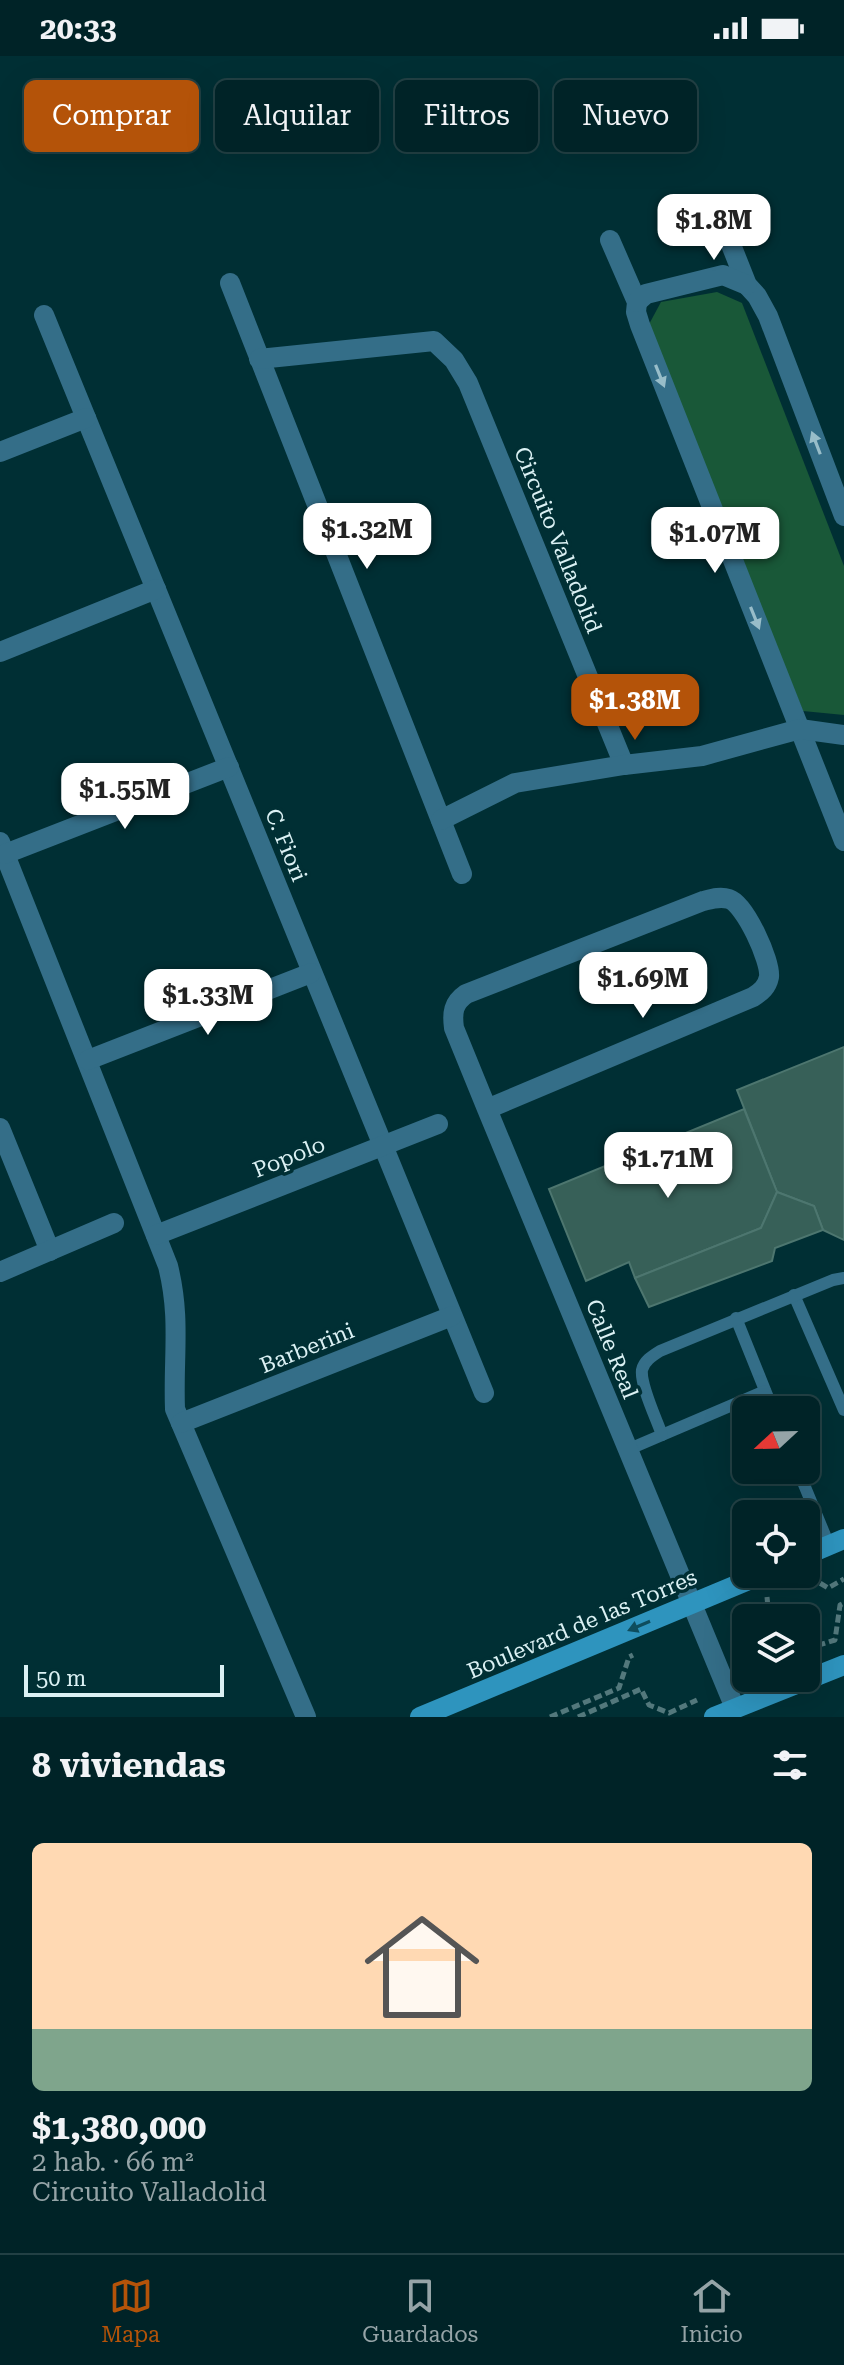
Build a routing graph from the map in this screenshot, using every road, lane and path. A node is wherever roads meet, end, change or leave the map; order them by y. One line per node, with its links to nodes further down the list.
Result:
1 (722, 222): 4 (street)
2 (610, 240): 5 (street)
3 (230, 283): 7 (street)
4 (747, 285): 5 (street); 10 (street, one-way to 4)
5 (637, 302): 13 (street, one-way to 13)
6 (44, 315): 8 (street, C. Fiori)
7 (259, 359): 15 (street, Circuito Valladolid); 17 (street)
8 (86, 418): 9 (street); 11 (street, C. Fiori)
9 (0, 452)
10 (844, 516)
11 (156, 589): 12 (street); 16 (street, C. Fiori)
12 (0, 652)
13 (800, 729): 14 (street); 15 (street); 18 (street)
14 (844, 735)
15 (624, 765): 17 (street)
16 (229, 767): 19 (street); 21 (street, C. Fiori)
17 (441, 820): 20 (street)
18 (844, 841)
19 (2, 848): 22 (street)
20 (462, 874)
21 (311, 973): 22 (street); 26 (street, C. Fiori)
22 (88, 1060): 28 (street)
23 (487, 1109): 23 (street, Calle Real); 41 (street, Calle Real)
24 (438, 1124): 26 (street, Popolo)
25 (0, 1128): 29 (street)
26 (383, 1146): 28 (street, Popolo); 33 (street, C. Fiori)
27 (114, 1223): 29 (street)
28 (156, 1235): 39 (street)
29 (50, 1251): 30 (street)
30 (0, 1272)
31 (844, 1278): 32 (lane)
32 (794, 1295): 34 (lane); 38 (lane)
33 (452, 1316): 36 (street, C. Fiori); 39 (street, Barberini)
34 (736, 1318): 35 (lane); 40 (lane)
35 (765, 1391): 37 (lane); 40 (lane)
36 (484, 1393)
37 (767, 1396)
38 (844, 1410)
39 (181, 1423): 54 (street)
40 (662, 1435): 41 (lane)
41 (627, 1450): 48 (street, Calle Real)
42 (806, 1484): 43 (lane)
43 (837, 1542)
44 (844, 1579): 45 (path)
45 (820, 1583)
46 (732, 1588): 48 (street, Boulevard de las Torres)
47 (844, 1603): 49 (path)
48 (692, 1605): 53 (street, Calle Real); 55 (street, Boulevard de las Torres, one-way to 55)
49 (820, 1645)
50 (642, 1651): 56 (path)
51 (844, 1665): 53 (street)
52 (711, 1694): 57 (path)
53 (735, 1708): 58 (street)
54 (306, 1717)
55 (420, 1717)
56 (550, 1717)
57 (578, 1717)
58 (714, 1717)

